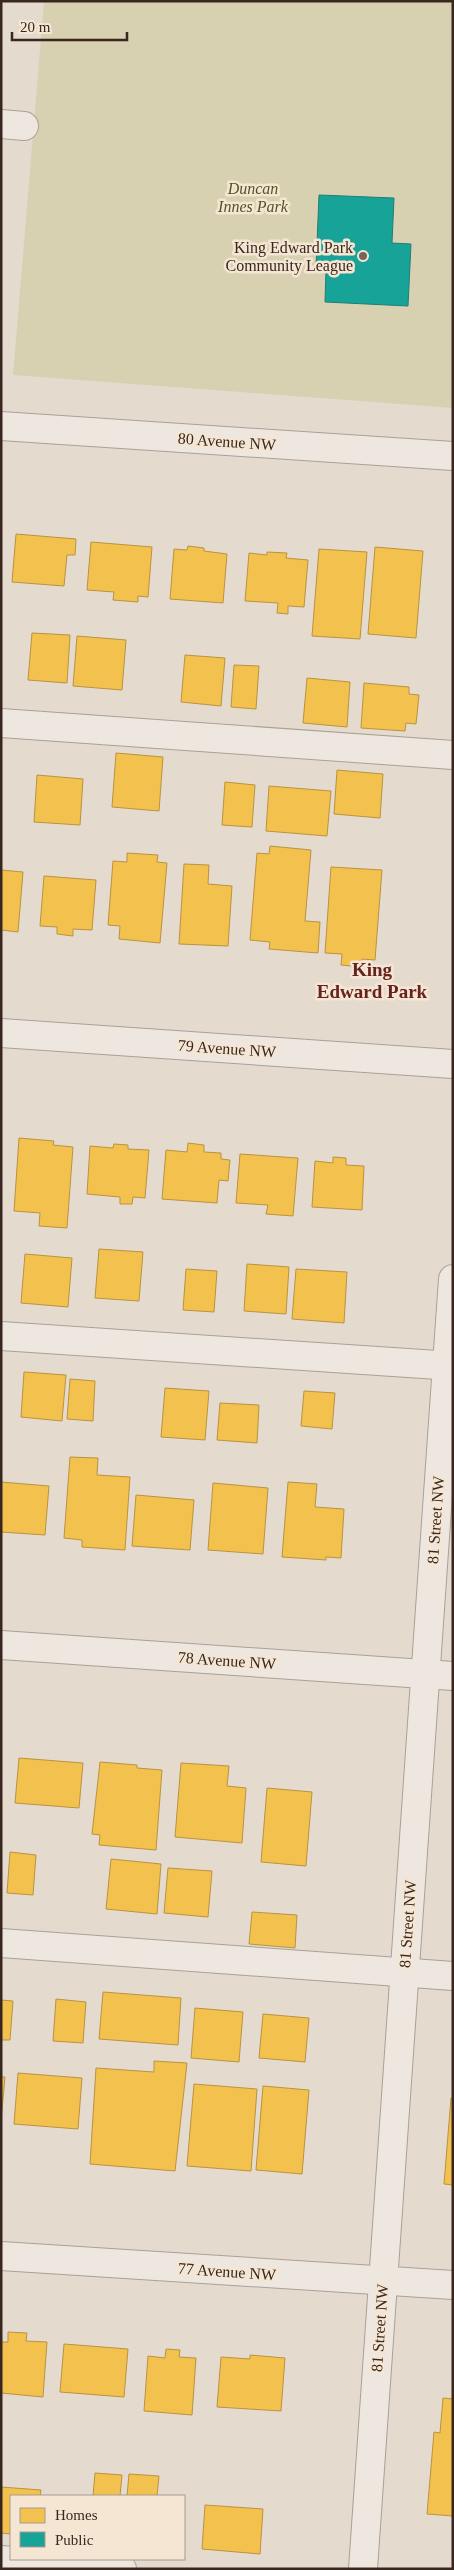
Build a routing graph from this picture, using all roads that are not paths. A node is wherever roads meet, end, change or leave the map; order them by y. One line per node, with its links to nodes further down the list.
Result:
1 (1, 426): 2 (street, 80 Avenue NW)
2 (453, 456)
3 (1, 723): 4 (street)
4 (453, 754)
5 (1, 1033): 6 (street, 79 Avenue NW)
6 (453, 1064)
7 (453, 1278): 9 (street, 81 Street NW)
8 (1, 1336): 9 (street)
9 (450, 1366): 11 (street, 81 Street NW)
10 (1, 1645): 11 (street, 78 Avenue NW)
11 (424, 1674): 12 (street, 78 Avenue NW); 14 (street, 81 Street NW)
12 (453, 1676)
13 (1, 1943): 14 (street)
14 (404, 1973): 15 (street); 17 (street, 81 Street NW)
15 (453, 1976)
16 (1, 2256): 17 (street, 77 Avenue NW)
17 (383, 2280): 18 (street, 77 Avenue NW); 21 (street, 81 Street NW)
18 (453, 2285)
19 (1, 2560): 20 (street)
20 (122, 2569)
21 (362, 2569)

